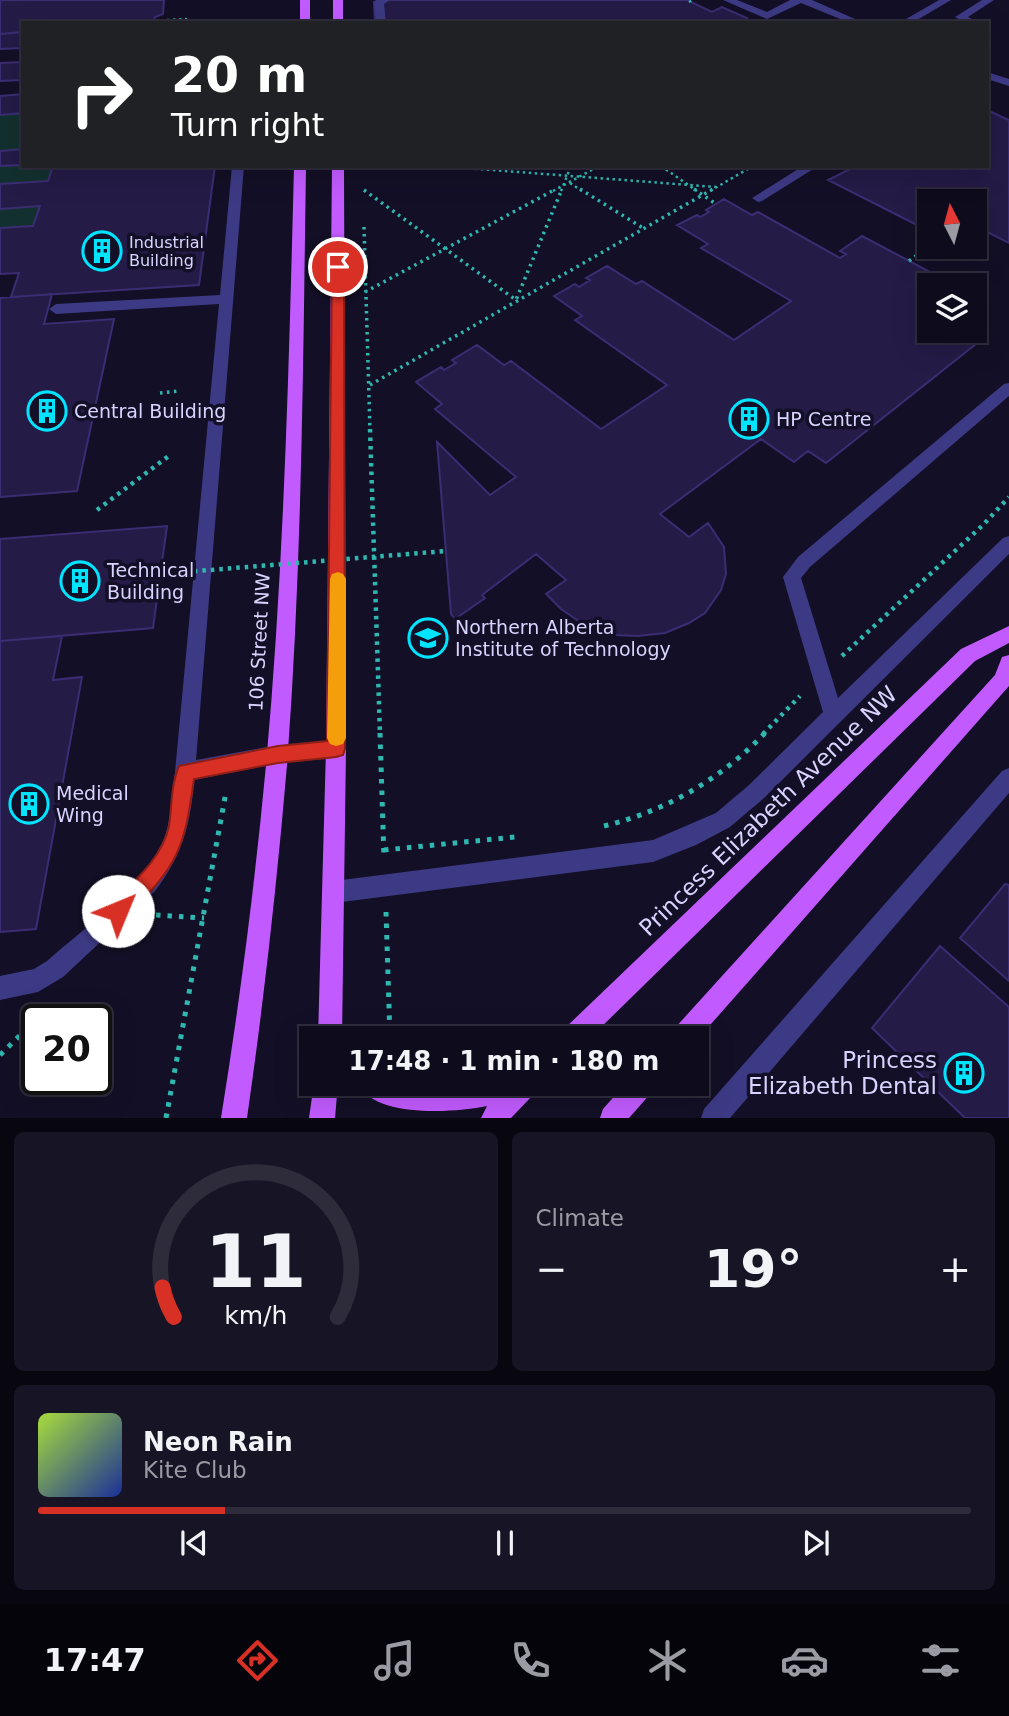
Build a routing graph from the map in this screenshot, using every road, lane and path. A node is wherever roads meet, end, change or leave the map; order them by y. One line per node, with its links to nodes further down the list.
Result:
1 (305, 0): 11 (main road)
2 (338, 0): 12 (main road)
3 (379, 0): 13 (street)
4 (386, 0): 14 (street)
5 (728, 0): 6 (street)
6 (801, 0): 15 (street)
7 (946, 0): 16 (street)
8 (989, 0): 17 (street)
9 (187, 19): 10 (path)
10 (167, 20)
11 (304, 21)
12 (338, 21)
13 (378, 21)
14 (378, 21)
15 (854, 21)
16 (908, 21)
17 (970, 21)
18 (989, 76): 19 (street)
19 (1009, 83)
20 (238, 168): 45 (street)
21 (300, 168): 65 (main road, 106 Street NW)
22 (338, 168): 64 (main road)
23 (467, 168): 29 (path)
24 (570, 168): 29 (path)
25 (595, 168): 30 (path)
26 (664, 168): 38 (path, bridge)
27 (749, 168): 34 (path)
28 (809, 168): 36 (street)
29 (567, 175): 30 (path); 33 (path)
30 (581, 176): 32 (path); 34 (path)
31 (364, 178): 35 (path)
32 (569, 183): 33 (path); 40 (path)
33 (561, 187): 41 (path); 46 (path)
34 (716, 187): 40 (path)
35 (364, 190): 37 (path); 41 (path)
36 (758, 198)
37 (364, 203)
38 (716, 204)
39 (364, 215): 44 (path)
40 (643, 228): 46 (path)
41 (446, 249): 44 (path); 46 (path)
42 (917, 255): 43 (path)
43 (909, 261)
44 (365, 292): 48 (path)
45 (227, 299): 47 (street); 67 (street)
46 (516, 300): 48 (path)
47 (56, 309)
48 (370, 385): 71 (path)
49 (1009, 388): 62 (street)
50 (178, 391): 51 (path)
51 (160, 393)
52 (170, 455): 54 (path)
53 (1009, 497): 62 (path)
54 (97, 510)
55 (1009, 543): 63 (street)
56 (446, 551): 59 (path, bridge)
57 (260, 557): 58 (path)
58 (260, 571)
59 (160, 575)
60 (1009, 634): 79 (main road, Princess Elizabeth Avenue NW)
61 (1009, 663): 80 (main road)
62 (822, 675): 63 (street); 69 (path)
63 (834, 715): 72 (street)
64 (336, 749): 65 (street); 73 (main road)
65 (278, 754): 66 (street); 87 (main road, 106 Street NW)
66 (236, 763): 67 (street); 75 (path)
67 (186, 772): 74 (street)
68 (1009, 778): 91 (street)
69 (598, 827)
70 (529, 836): 71 (path)
71 (384, 850): 72 (path)
72 (385, 886): 73 (street); 78 (path)
73 (334, 892): 77 (main road)
74 (118, 911): 75 (path); 76 (street)
75 (204, 918): 86 (path)
76 (0, 988)
77 (333, 1026)
78 (390, 1026)
79 (585, 1026)
80 (694, 1026)
81 (325, 1096): 88 (main road)
82 (394, 1096): 83 (main road)
83 (474, 1096)
84 (514, 1096): 89 (main road)
85 (631, 1096): 90 (main road)
86 (166, 1118)
87 (234, 1118)
88 (323, 1118)
89 (493, 1118)
90 (612, 1118)
91 (713, 1118)

